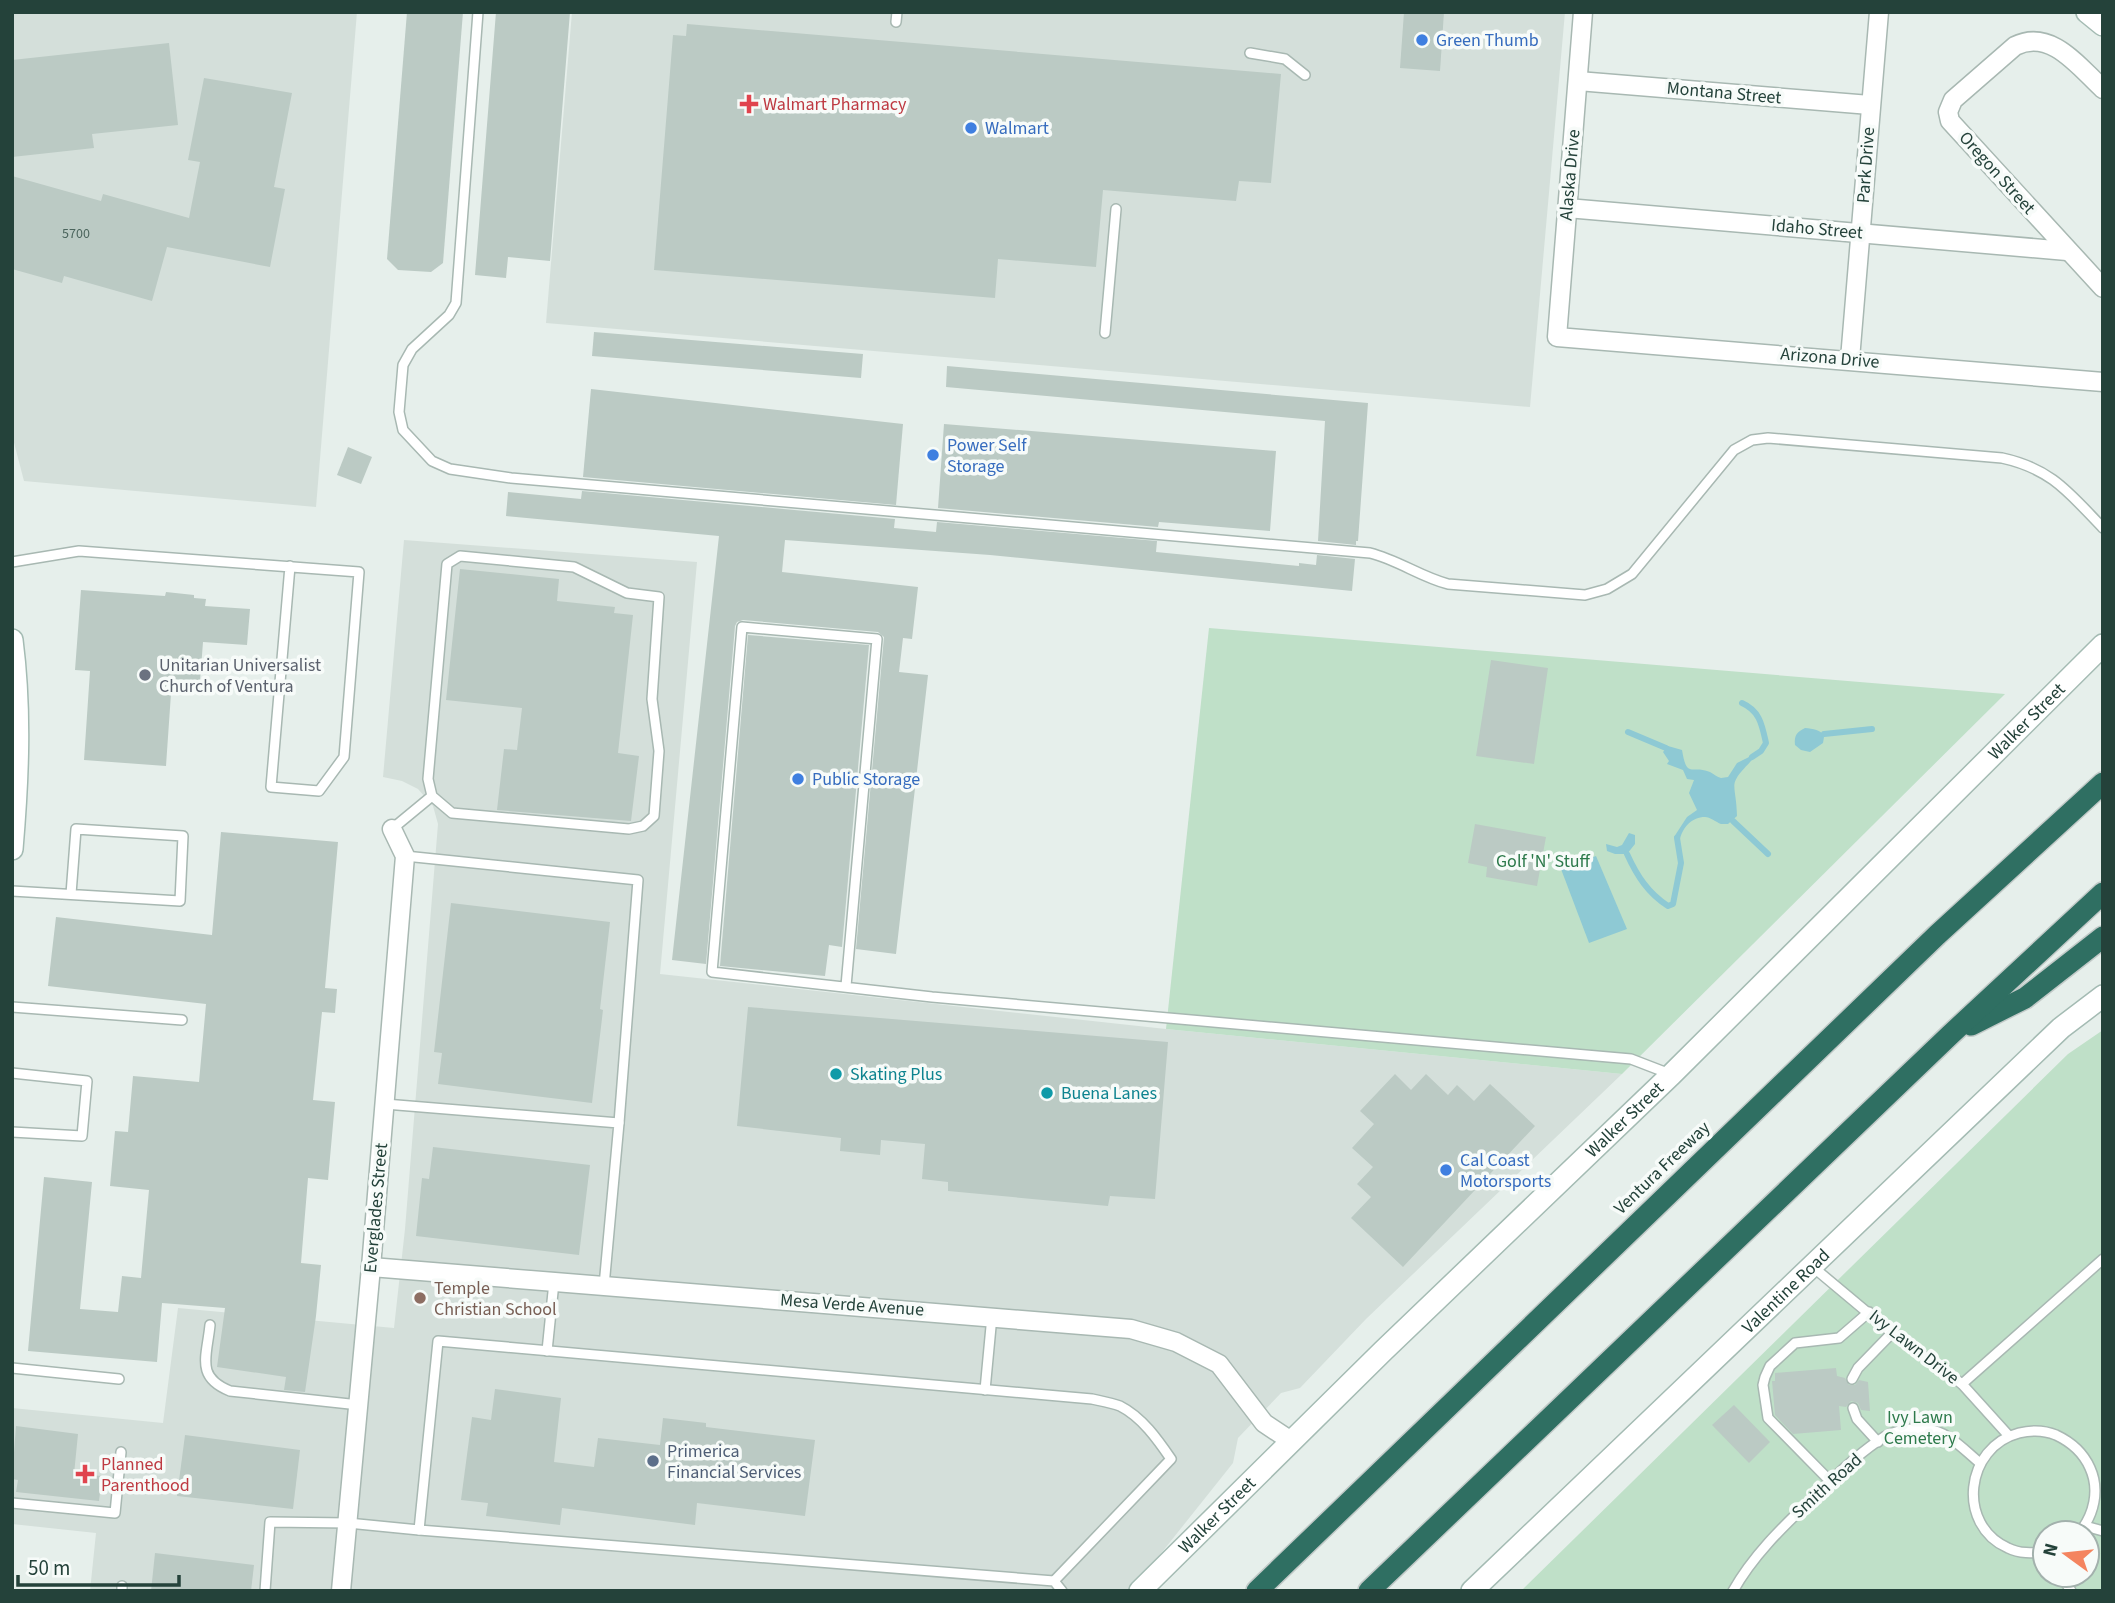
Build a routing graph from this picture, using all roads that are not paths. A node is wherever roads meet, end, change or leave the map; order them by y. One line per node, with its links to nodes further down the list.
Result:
1 (478, 12): 20 (lane)
2 (1583, 12): 8 (street, Alaska Drive)
3 (1878, 12): 10 (street, Park Drive)
4 (2087, 12): 5 (street)
5 (2103, 25)
6 (1250, 52): 7 (lane)
7 (1305, 75)
8 (1578, 81): 10 (street, Montana Street); 11 (street, Alaska Drive)
9 (2103, 89): 14 (street, Oregon Street)
10 (1870, 104): 13 (street, Park Drive)
11 (1567, 208): 13 (street, Idaho Street); 17 (street, Alaska Drive)
12 (1116, 209): 16 (lane)
13 (1861, 233): 14 (street, Idaho Street); 18 (street, Park Drive)
14 (2067, 251): 15 (street, Oregon Street)
15 (2103, 288)
16 (1105, 333)
17 (1557, 337): 18 (street, Arizona Drive)
18 (1850, 359): 19 (street, Arizona Drive)
19 (2103, 382)
20 (2103, 528)
21 (12, 562): 22 (lane)
22 (290, 566): 22 (lane)
23 (12, 640): 29 (street)
24 (2103, 645): 42 (street, Walker Street)
25 (2103, 768): 34 (highway)
26 (2103, 783): 34 (highway, Ventura Freeway)
27 (432, 796): 27 (lane); 28 (lane)
28 (392, 829): 30 (street)
29 (12, 849)
30 (405, 856): 43 (street, Everglades Street); 44 (lane)
31 (12, 891): 33 (lane)
32 (2103, 892): 40 (highway)
33 (71, 894): 33 (lane)
34 (1937, 935): 79 (highway, Ventura Freeway)
35 (2103, 937): 40 (highway)
36 (846, 986): 36 (lane); 42 (lane)
37 (2103, 996): 47 (street, Valentine Road)
38 (12, 1007): 39 (lane)
39 (182, 1020)
40 (1950, 1035): 80 (highway)
41 (12, 1073): 45 (lane)
42 (1671, 1075): 64 (street, Walker Street)
43 (385, 1104): 44 (lane); 48 (street, Everglades Street)
44 (619, 1123): 50 (lane)
45 (12, 1132)
46 (2103, 1259): 59 (lane)
47 (1812, 1265): 51 (lane, Ivy Lawn Drive); 81 (street, Valentine Road)
48 (371, 1268): 49 (street, Mesa Verde Avenue); 61 (street, Everglades Street)
49 (554, 1282): 50 (street, Mesa Verde Avenue); 55 (lane)
50 (604, 1286): 52 (street, Mesa Verde Avenue)
51 (1869, 1312): 54 (lane, Ivy Lawn Drive); 68 (lane)
52 (992, 1316): 60 (lane); 64 (street, Mesa Verde Avenue)
53 (210, 1325): 61 (lane)
54 (1892, 1333): 58 (lane); 59 (lane, Ivy Lawn Drive)
55 (547, 1350): 60 (lane); 72 (lane)
56 (12, 1368): 57 (lane)
57 (119, 1379)
58 (1852, 1379)
59 (1962, 1384): 63 (lane, Ivy Lawn Drive)
60 (985, 1390): 74 (lane)
61 (359, 1405): 71 (street, Everglades Street)
62 (1853, 1408): 65 (lane)
63 (2009, 1436): 67 (lane); 70 (lane)
64 (1291, 1441): 78 (street, Walker Street)
65 (1878, 1441): 67 (lane, Smith Road); 68 (lane, Smith Road)
66 (121, 1452): 69 (lane)
67 (1980, 1463): 73 (lane)
68 (1830, 1482): 82 (lane, Smith Road)
69 (12, 1503)
70 (2087, 1519)
71 (348, 1523): 72 (lane); 75 (lane); 76 (street, Everglades Street)
72 (419, 1530): 74 (lane)
73 (2031, 1553)
74 (1054, 1581): 77 (lane)
75 (265, 1591)
76 (341, 1591)
77 (1062, 1591)
78 (1140, 1591)
79 (1257, 1591)
80 (1369, 1591)
81 (1472, 1591)
82 (1733, 1591)

